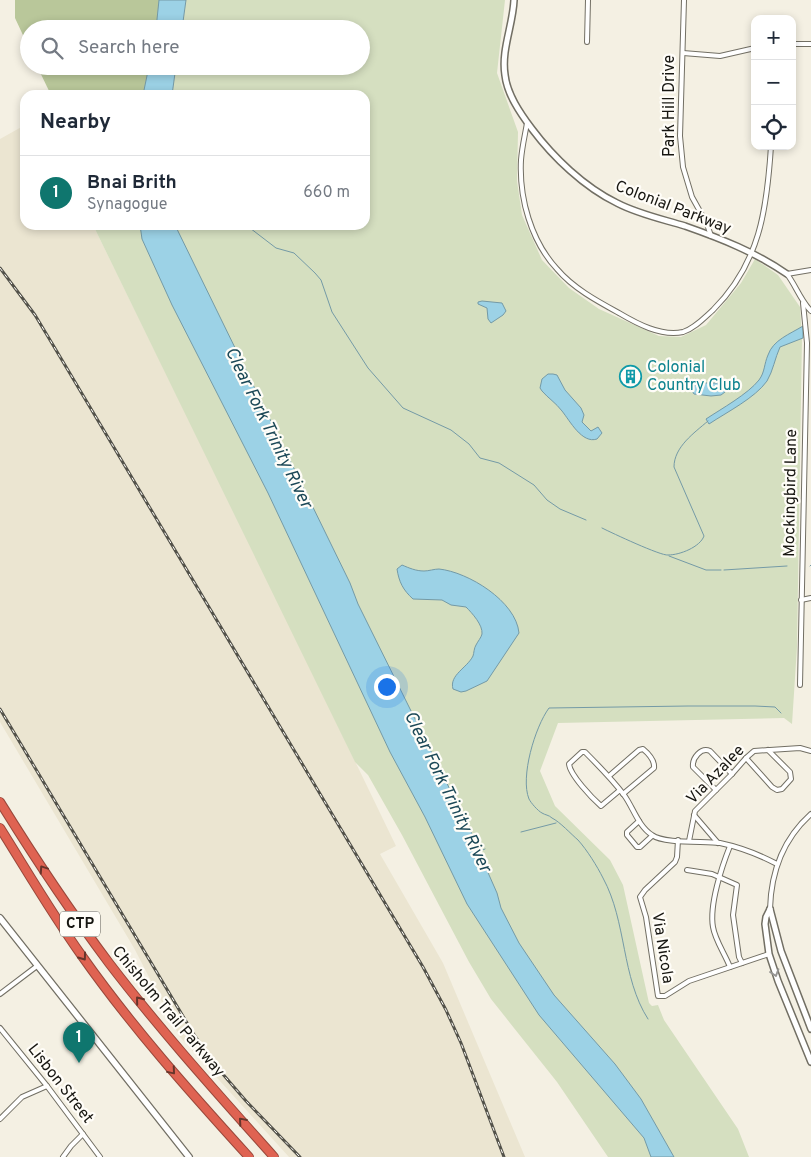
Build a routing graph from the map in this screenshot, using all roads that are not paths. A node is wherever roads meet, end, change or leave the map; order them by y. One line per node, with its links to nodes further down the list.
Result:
1 (514, 0): 9 (street, Colonial Parkway)
2 (588, 0): 4 (street)
3 (684, 0): 8 (street, Park Hill Drive)
4 (587, 42)
5 (796, 44): 6 (street)
6 (811, 44)
7 (751, 49): 8 (street)
8 (682, 53): 11 (street, Park Hill Drive)
9 (527, 123): 11 (street, Colonial Parkway); 12 (street)
10 (771, 150): 12 (street)
11 (711, 236): 12 (street, Colonial Parkway)
12 (753, 253): 14 (street, Colonial Parkway)
13 (811, 270): 14 (street)
14 (788, 274): 15 (street)
15 (803, 303): 16 (street); 17 (street, Mockingbird Lane)
16 (811, 311)
17 (804, 493): 18 (street); 20 (street, Mockingbird Lane)
18 (811, 494)
19 (811, 598): 20 (street)
20 (801, 600): 21 (street, Mockingbird Lane)
21 (800, 684)
22 (768, 750): 23 (street, Via Azalee); 24 (street, Via Azalee); 24 (street)
23 (811, 751)
24 (746, 758): 25 (street, Via Azalee)
25 (732, 774): 28 (street, Via Azalee); 28 (street)
26 (609, 776): 27 (street); 27 (street); 29 (street)
27 (620, 790): 29 (street)
28 (716, 790): 32 (street, Via Azalee)
29 (624, 794): 33 (street)
30 (0, 802): 60 (highway, Chisholm Trail Parkway / CTP, one-way to 30)
31 (811, 814): 40 (street)
32 (694, 815): 37 (street, Via Azalee); 38 (street)
33 (639, 821): 35 (street); 35 (street)
34 (0, 828): 59 (highway, Chisholm Trail Parkway / CTP, one-way to 59)
35 (652, 836): 36 (street)
36 (678, 840): 37 (street); 48 (street, Via Nicola)
37 (690, 841): 38 (street)
38 (718, 843): 39 (street)
39 (730, 846): 40 (street); 42 (street)
40 (777, 864): 43 (street)
41 (687, 870): 42 (street)
42 (718, 876): 46 (street); 48 (street)
43 (770, 909): 45 (street); 51 (street)
44 (0, 918): 47 (main road)
45 (769, 954): 46 (street); 52 (street, one-way to 52)
46 (742, 963): 48 (street)
47 (37, 966): 49 (street); 58 (main road)
48 (730, 967)
49 (0, 994)
50 (0, 1028): 53 (street, Lisbon Street)
51 (811, 1029)
52 (811, 1062)
53 (47, 1086): 54 (street); 55 (street, Lisbon Street)
54 (0, 1119)
55 (83, 1134): 56 (street); 57 (street, Lisbon Street)
56 (63, 1157)
57 (100, 1157)
58 (189, 1157)
59 (249, 1157)
60 (274, 1157)

